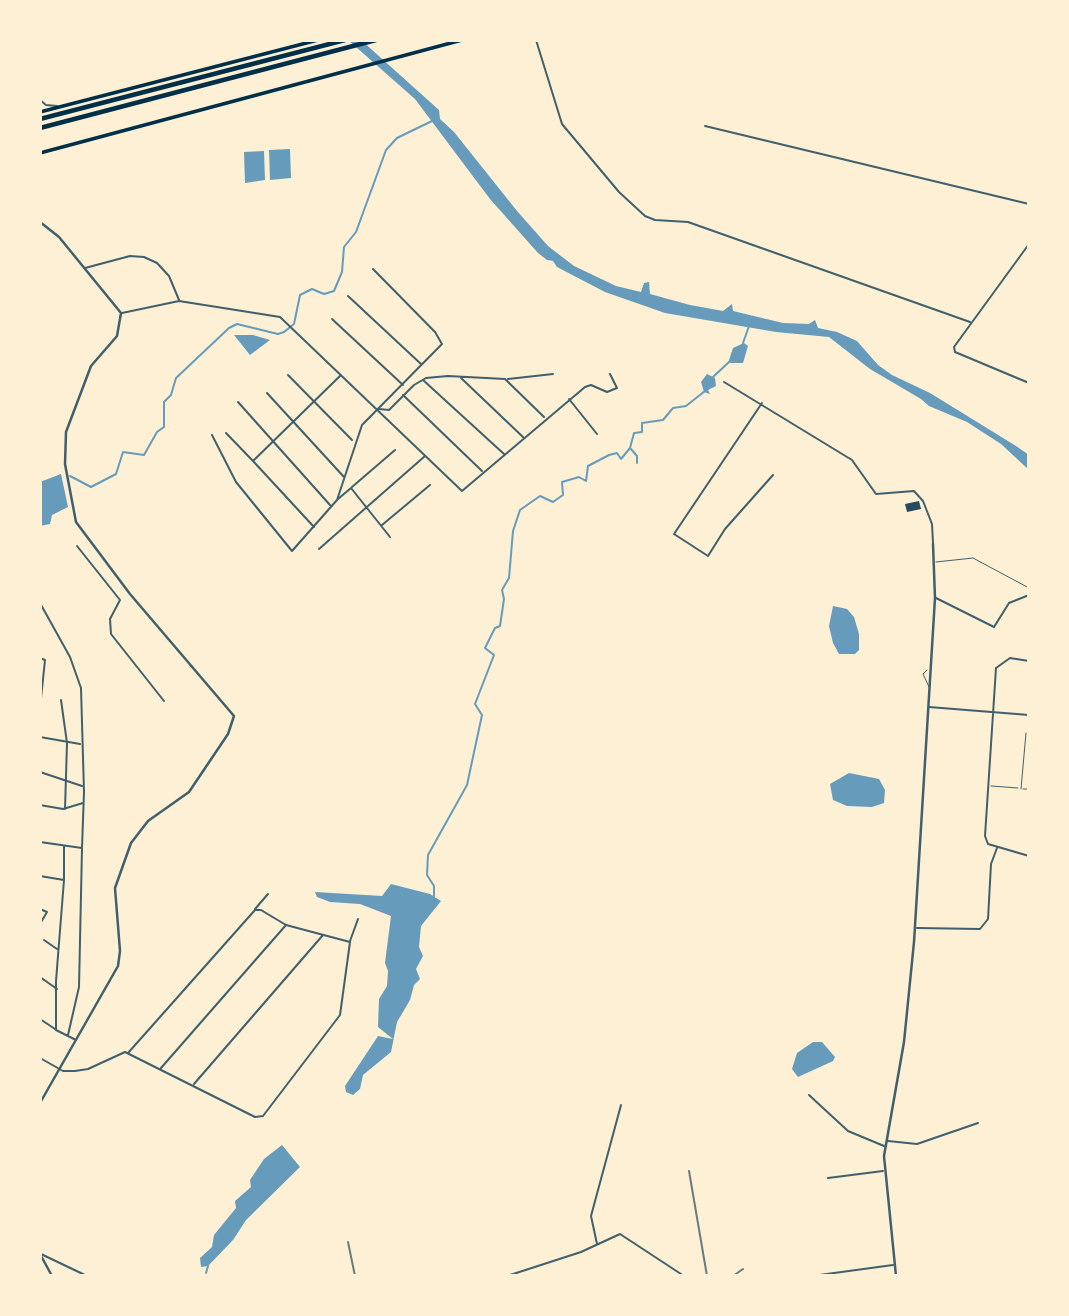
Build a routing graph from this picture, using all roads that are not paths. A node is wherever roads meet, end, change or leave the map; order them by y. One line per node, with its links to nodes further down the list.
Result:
1 (318, 40): 7 (main road)
2 (345, 40): 9 (highway)
3 (376, 40): 11 (highway)
4 (462, 40): 12 (main road)
5 (537, 42): 24 (street)
6 (40, 100): 7 (street)
7 (61, 106): 8 (main road)
8 (40, 112)
9 (40, 119)
10 (705, 126): 13 (street)
11 (40, 128)
12 (40, 153)
13 (1029, 204)
14 (40, 222): 15 (street)
15 (45, 227): 16 (street); 18 (street)
16 (40, 231)
17 (1029, 244): 24 (street)
18 (85, 268): 21 (street); 22 (street)
19 (373, 269): 25 (street)
20 (348, 296): 25 (street)
21 (179, 301): 22 (street); 26 (street)
22 (121, 313): 120 (street)
23 (332, 318): 35 (street)
24 (970, 323): 34 (street)
25 (421, 364): 35 (street)
26 (342, 374): 40 (street); 42 (street)
27 (553, 374): 31 (street)
28 (610, 374): 38 (street)
29 (288, 375): 40 (street)
30 (461, 377): 31 (street); 32 (street); 48 (street)
31 (507, 379): 43 (street)
32 (422, 380): 37 (street); 52 (street)
33 (724, 383): 41 (street)
34 (1029, 383)
35 (403, 385): 42 (street)
36 (267, 393): 44 (street)
37 (402, 395): 42 (street); 55 (street)
38 (569, 398): 43 (street); 46 (street)
39 (238, 402): 50 (street)
40 (313, 402): 44 (street); 49 (street)
41 (762, 404): 56 (street); 66 (street)
42 (378, 409): 53 (street); 57 (street)
43 (545, 418): 48 (street)
44 (293, 422): 50 (street); 57 (street)
45 (226, 433): 54 (street)
46 (597, 434)
47 (212, 435): 64 (street)
48 (523, 437): 52 (street)
49 (352, 440)
50 (273, 441): 54 (street); 61 (street)
51 (395, 450): 59 (street)
52 (504, 454): 55 (street)
53 (426, 456): 55 (street); 62 (street)
54 (253, 460): 64 (street)
55 (483, 472)
56 (773, 475)
57 (344, 477): 60 (street)
58 (430, 485): 63 (street)
59 (351, 488): 60 (street); 62 (street)
60 (337, 500): 61 (street)
61 (331, 506): 64 (street)
62 (368, 508): 63 (street); 68 (street)
63 (382, 526): 65 (street)
64 (314, 527)
65 (390, 537)
66 (933, 544): 69 (street)
67 (77, 546): 79 (street)
68 (319, 549)
69 (934, 563): 70 (lane); 72 (street)
70 (1029, 588)
71 (1029, 595): 72 (street)
72 (935, 598): 76 (street)
73 (40, 603): 87 (street)
74 (40, 658): 81 (street)
75 (1029, 661): 82 (street)
76 (931, 671): 77 (street); 77 (lane)
77 (930, 689): 80 (street)
78 (61, 700): 86 (street)
79 (164, 701)
80 (928, 707): 82 (street); 110 (street)
81 (40, 708)
82 (994, 712): 83 (street); 91 (street)
83 (1029, 715)
84 (1026, 733): 92 (lane)
85 (40, 737): 86 (street)
86 (67, 743): 87 (street); 89 (street)
87 (81, 744): 90 (street)
88 (40, 772): 89 (street)
89 (66, 781): 90 (street); 96 (street)
90 (83, 786): 94 (street)
91 (989, 786): 92 (lane); 100 (street)
92 (1021, 789): 93 (lane)
93 (1029, 789)
94 (83, 803): 96 (street); 99 (street)
95 (40, 805): 96 (street)
96 (65, 809)
97 (40, 842): 98 (street)
98 (64, 846): 99 (street); 103 (street)
99 (82, 848): 119 (street)
100 (997, 848): 101 (street); 110 (street)
101 (1029, 856)
102 (40, 876): 103 (street)
103 (64, 880): 114 (street)
104 (268, 894): 106 (street)
105 (40, 909): 108 (street)
106 (255, 910): 109 (street); 121 (street)
107 (358, 919): 113 (street)
108 (40, 924)
109 (286, 925): 111 (street); 123 (street)
110 (915, 928): 130 (street)
111 (323, 934): 113 (street); 125 (street)
112 (44, 940): 114 (street)
113 (350, 942): 125 (street)
114 (57, 949): 116 (street)
115 (40, 977): 116 (street)
116 (58, 989): 118 (street)
117 (40, 1019): 118 (street)
118 (56, 1030): 119 (street)
119 (68, 1035): 120 (street)
120 (77, 1041): 124 (street)
121 (128, 1053): 123 (street); 124 (street)
122 (40, 1058): 124 (street)
123 (160, 1069): 125 (street)
124 (61, 1070): 127 (street)
125 (193, 1085)
126 (808, 1095): 131 (street)
127 (41, 1102)
128 (621, 1105): 134 (street)
129 (978, 1123): 130 (street)
130 (886, 1140): 131 (street)
131 (885, 1147): 132 (street)
132 (884, 1171): 133 (street); 136 (street)
133 (828, 1178)
134 (597, 1245): 139 (street); 140 (street)
135 (40, 1253): 137 (street); 138 (street)
136 (894, 1265): 141 (street); 142 (street)
137 (52, 1276)
138 (87, 1276)
139 (507, 1276)
140 (684, 1276)
141 (812, 1276)
142 (895, 1276)

